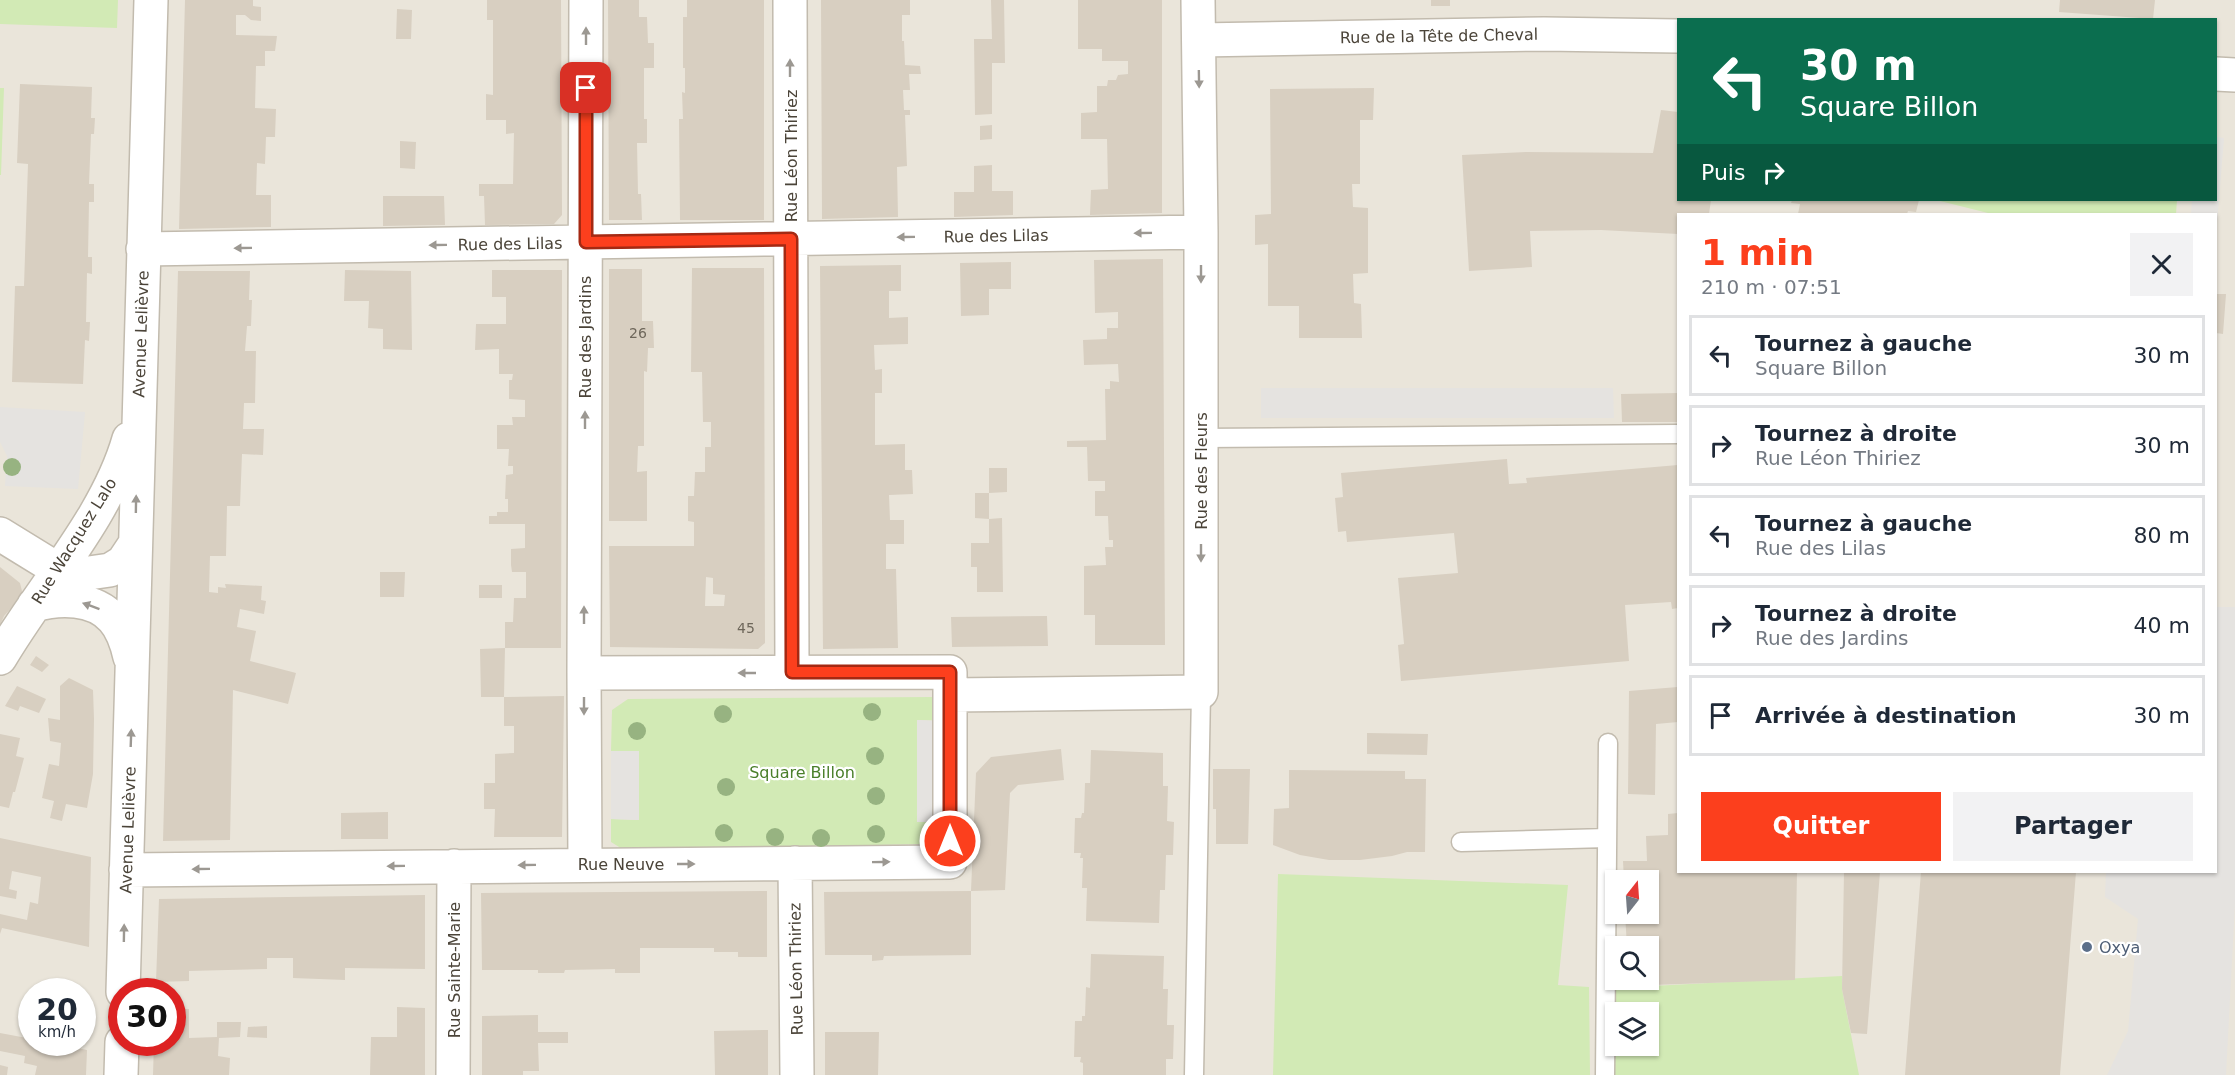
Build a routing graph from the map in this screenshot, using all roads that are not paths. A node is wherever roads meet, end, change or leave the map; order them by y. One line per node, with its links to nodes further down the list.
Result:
1 (151, 0): 12 (street, Avenue Lelièvre)
2 (586, 0): 11 (street, Rue des Jardins, one-way to 2)
3 (790, 0): 10 (street, Rue Léon Thiriez, one-way to 3)
4 (1198, 0): 6 (street, Rue des Fleurs)
5 (1677, 36): 6 (street, Rue de la Tête de Cheval)
6 (1199, 40): 9 (street, Rue des Fleurs, one-way to 9)
7 (2217, 74): 8 (street)
8 (2235, 75)
9 (1201, 232): 10 (street, Rue des Lilas, one-way to 10); 15 (street, Rue des Fleurs, one-way to 15)
10 (791, 239): 11 (street, Rue des Lilas); 22 (street, Rue Léon Thiriez)
11 (586, 242): 12 (street, Rue des Lilas, one-way to 12); 23 (street, Rue des Jardins, one-way to 11)
12 (143, 249): 13 (street, Avenue Lelièvre)
13 (140, 381): 17 (street, Avenue Lelièvre, one-way to 13); 18 (street, Rue Wacquez Lalo)
14 (1677, 434): 15 (lane)
15 (1201, 438): 24 (street, Rue des Fleurs, one-way to 24)
16 (0, 534): 18 (street)
17 (135, 544): 18 (street); 21 (street, Avenue Lelièvre)
18 (57, 571): 19 (street, Rue Wacquez Lalo)
19 (34, 605): 20 (street, Rue Wacquez Lalo); 21 (street, Avenue Lelièvre, one-way to 19)
20 (0, 658)
21 (133, 668): 32 (street, Avenue Lelièvre, one-way to 21)
22 (792, 672): 23 (street, one-way to 23); 25 (street)
23 (584, 673): 30 (street, one-way to 30)
24 (1201, 692): 25 (street); 38 (lane)
25 (950, 695): 29 (street, Rue Neuve, one-way to 25)
26 (1608, 743): 27 (lane)
27 (1607, 838): 28 (lane); 39 (lane)
28 (1461, 842)
29 (795, 863): 30 (street, Rue Neuve, one-way to 29); 37 (street, Rue Léon Thiriez)
30 (585, 864): 31 (street, Rue Neuve, one-way to 31)
31 (454, 866): 32 (street, Rue Neuve, one-way to 32); 36 (street, Rue Sainte-Marie)
32 (126, 870): 33 (street, Avenue Lelièvre, one-way to 32)
33 (123, 978)
34 (122, 1056): 35 (street)
35 (121, 1075)
36 (453, 1075)
37 (797, 1075)
38 (1194, 1075)
39 (1605, 1075)

